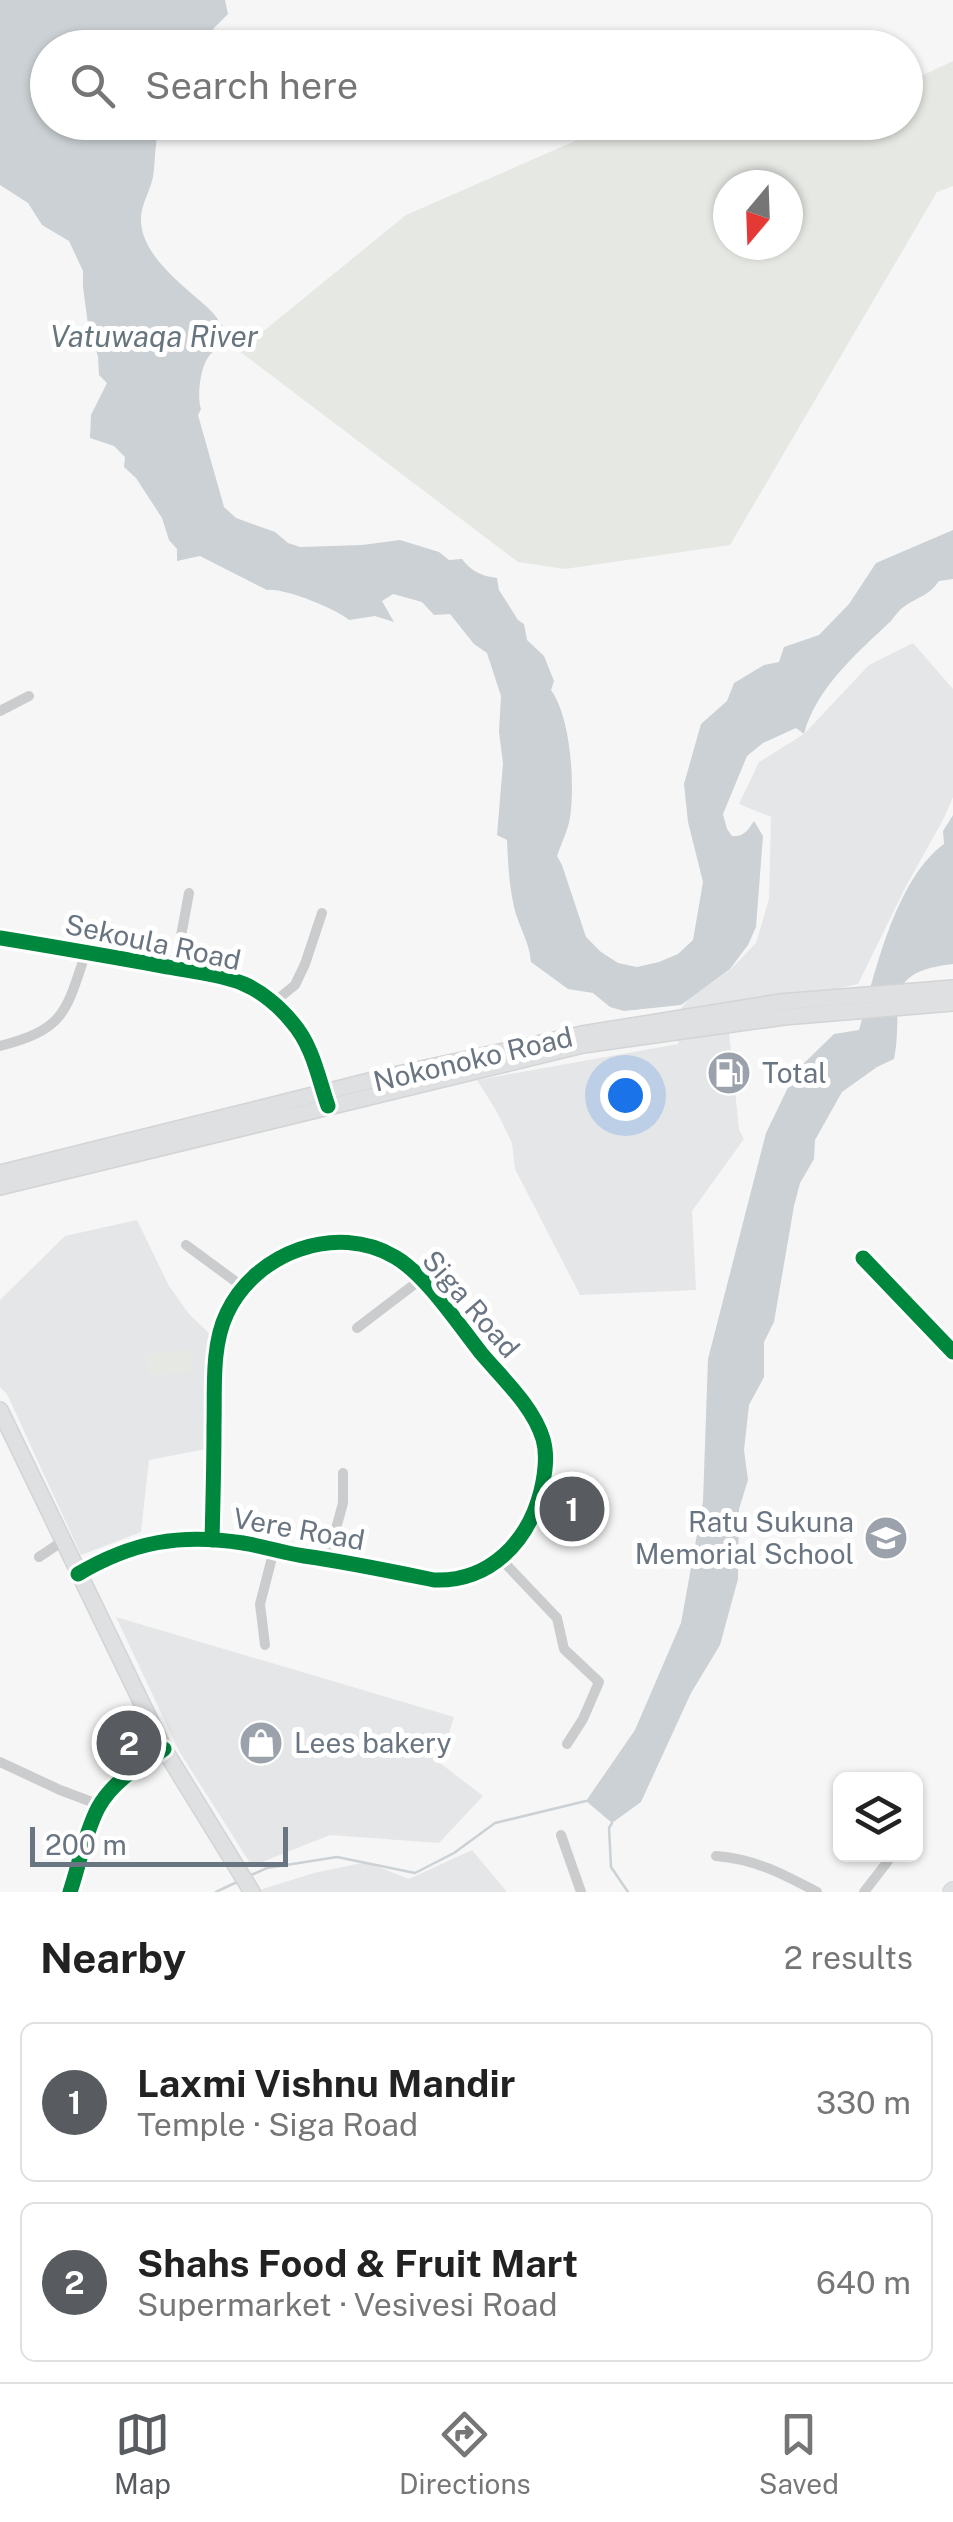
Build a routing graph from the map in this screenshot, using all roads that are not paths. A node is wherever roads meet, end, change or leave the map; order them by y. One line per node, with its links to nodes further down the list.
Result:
1 (30, 696): 2 (street)
2 (0, 712)
3 (188, 893): 7 (street)
4 (322, 913): 10 (street)
5 (0, 938): 6 (street, Sekoula Road)
6 (86, 952): 7 (street, Sekoula Road); 12 (street)
7 (174, 968): 10 (street, Sekoula Road)
8 (953, 988): 9 (main road, Nokonoko Road)
9 (908, 998): 11 (main road, Nokonoko Road); 13 (main road, Nokonoko Road)
10 (273, 1003): 13 (street, Sekoula Road)
11 (953, 1003)
12 (0, 1046)
13 (326, 1100): 14 (main road, Nokonoko Road); 15 (main road, Nokonoko Road)
14 (0, 1173)
15 (0, 1187)
16 (186, 1245): 19 (street)
17 (863, 1258): 21 (street)
18 (420, 1280): 19 (street, Siga Road); 20 (street); 30 (street, Siga Road)
19 (243, 1287): 25 (street, Siga Road)
20 (357, 1328)
21 (953, 1352)
22 (0, 1410): 23 (main road)
23 (7, 1441): 26 (main road)
24 (342, 1474): 29 (street)
25 (212, 1540): 27 (street, Vere Road); 31 (street, Vere Road)
26 (63, 1541): 28 (street); 31 (main road)
27 (274, 1550): 29 (street, Vere Road); 33 (street)
28 (39, 1556)
29 (328, 1558): 32 (street, Vere Road)
30 (500, 1558): 32 (street, Siga Road); 34 (street)
31 (78, 1574): 35 (main road)
32 (456, 1578)
33 (265, 1645)
34 (567, 1744)
35 (164, 1749): 37 (street); 42 (main road)
36 (0, 1762): 37 (street)
37 (100, 1805): 41 (street)
38 (561, 1835): 43 (street)
39 (716, 1856): 44 (street)
40 (887, 1862): 45 (street)
41 (70, 1892)
42 (251, 1892)
43 (581, 1892)
44 (817, 1892)
45 (864, 1892)

